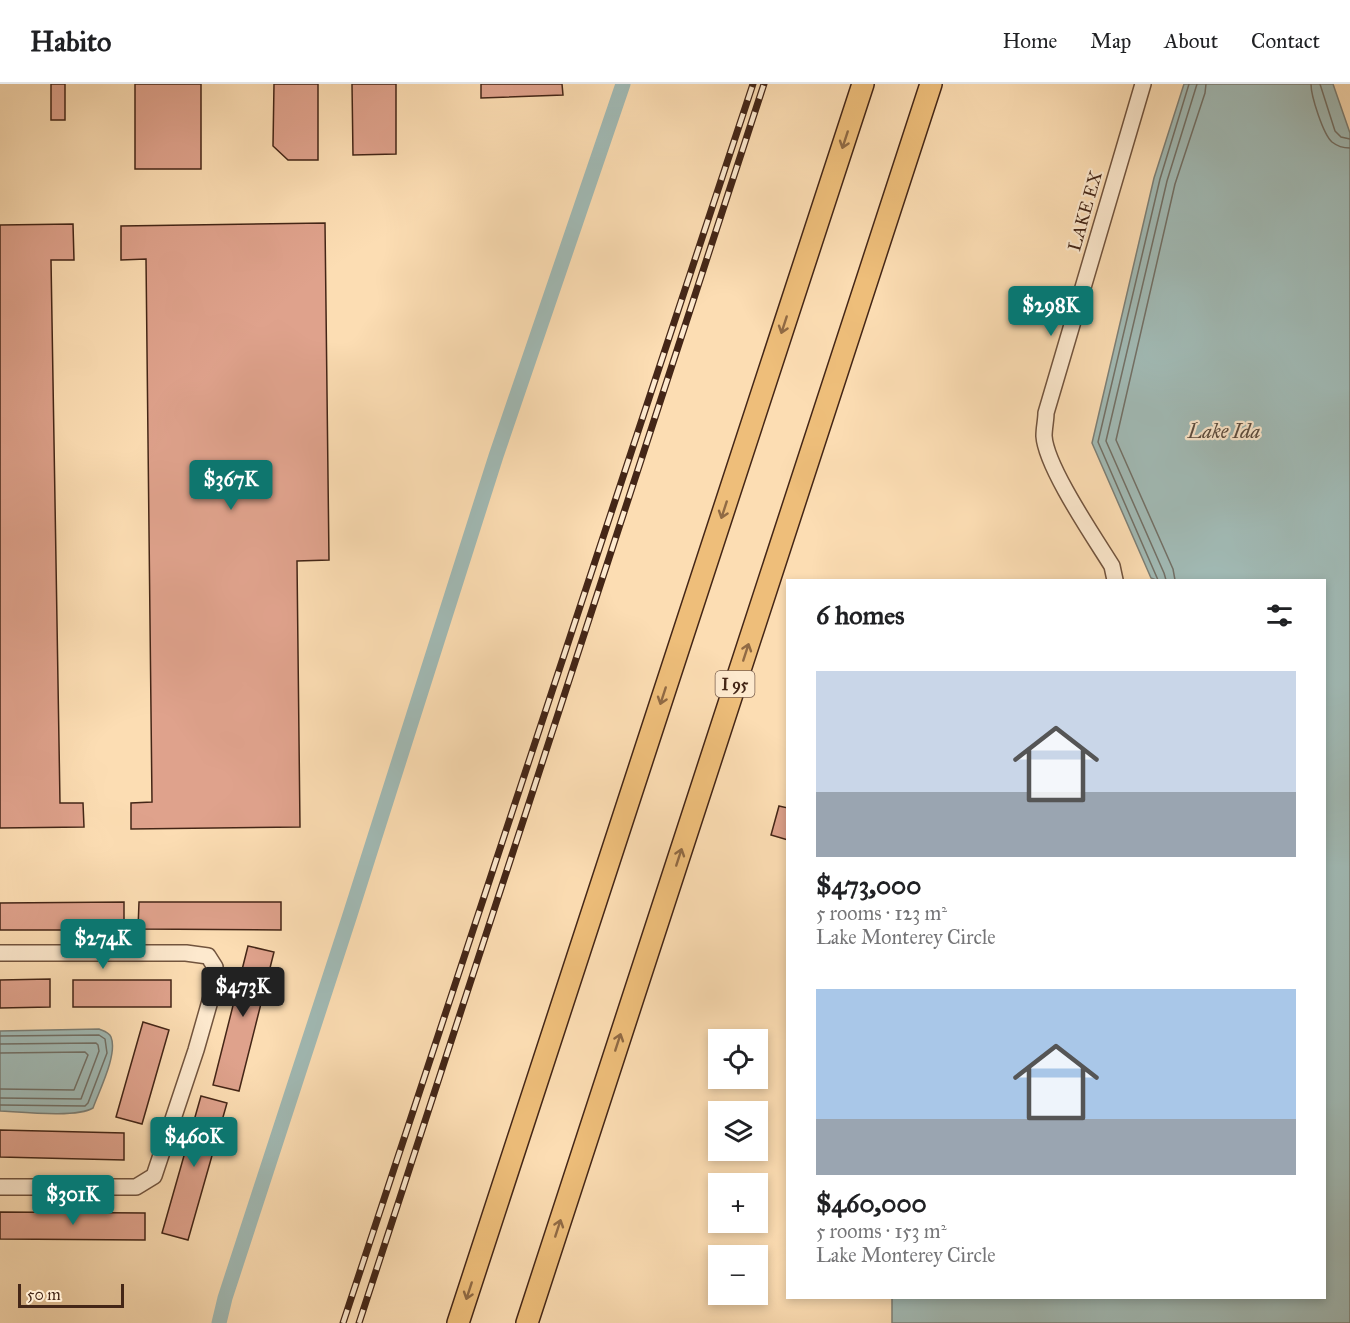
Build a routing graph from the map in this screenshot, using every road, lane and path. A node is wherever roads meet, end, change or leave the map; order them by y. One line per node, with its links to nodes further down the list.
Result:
1 (863, 84): 7 (highway, one-way to 7)
2 (931, 84): 8 (highway, I 95, one-way to 2)
3 (1143, 84): 4 (street, LAKE EX)
4 (1115, 579)
5 (0, 953): 6 (street)
6 (0, 1187)
7 (458, 1323)
8 (526, 1323)

